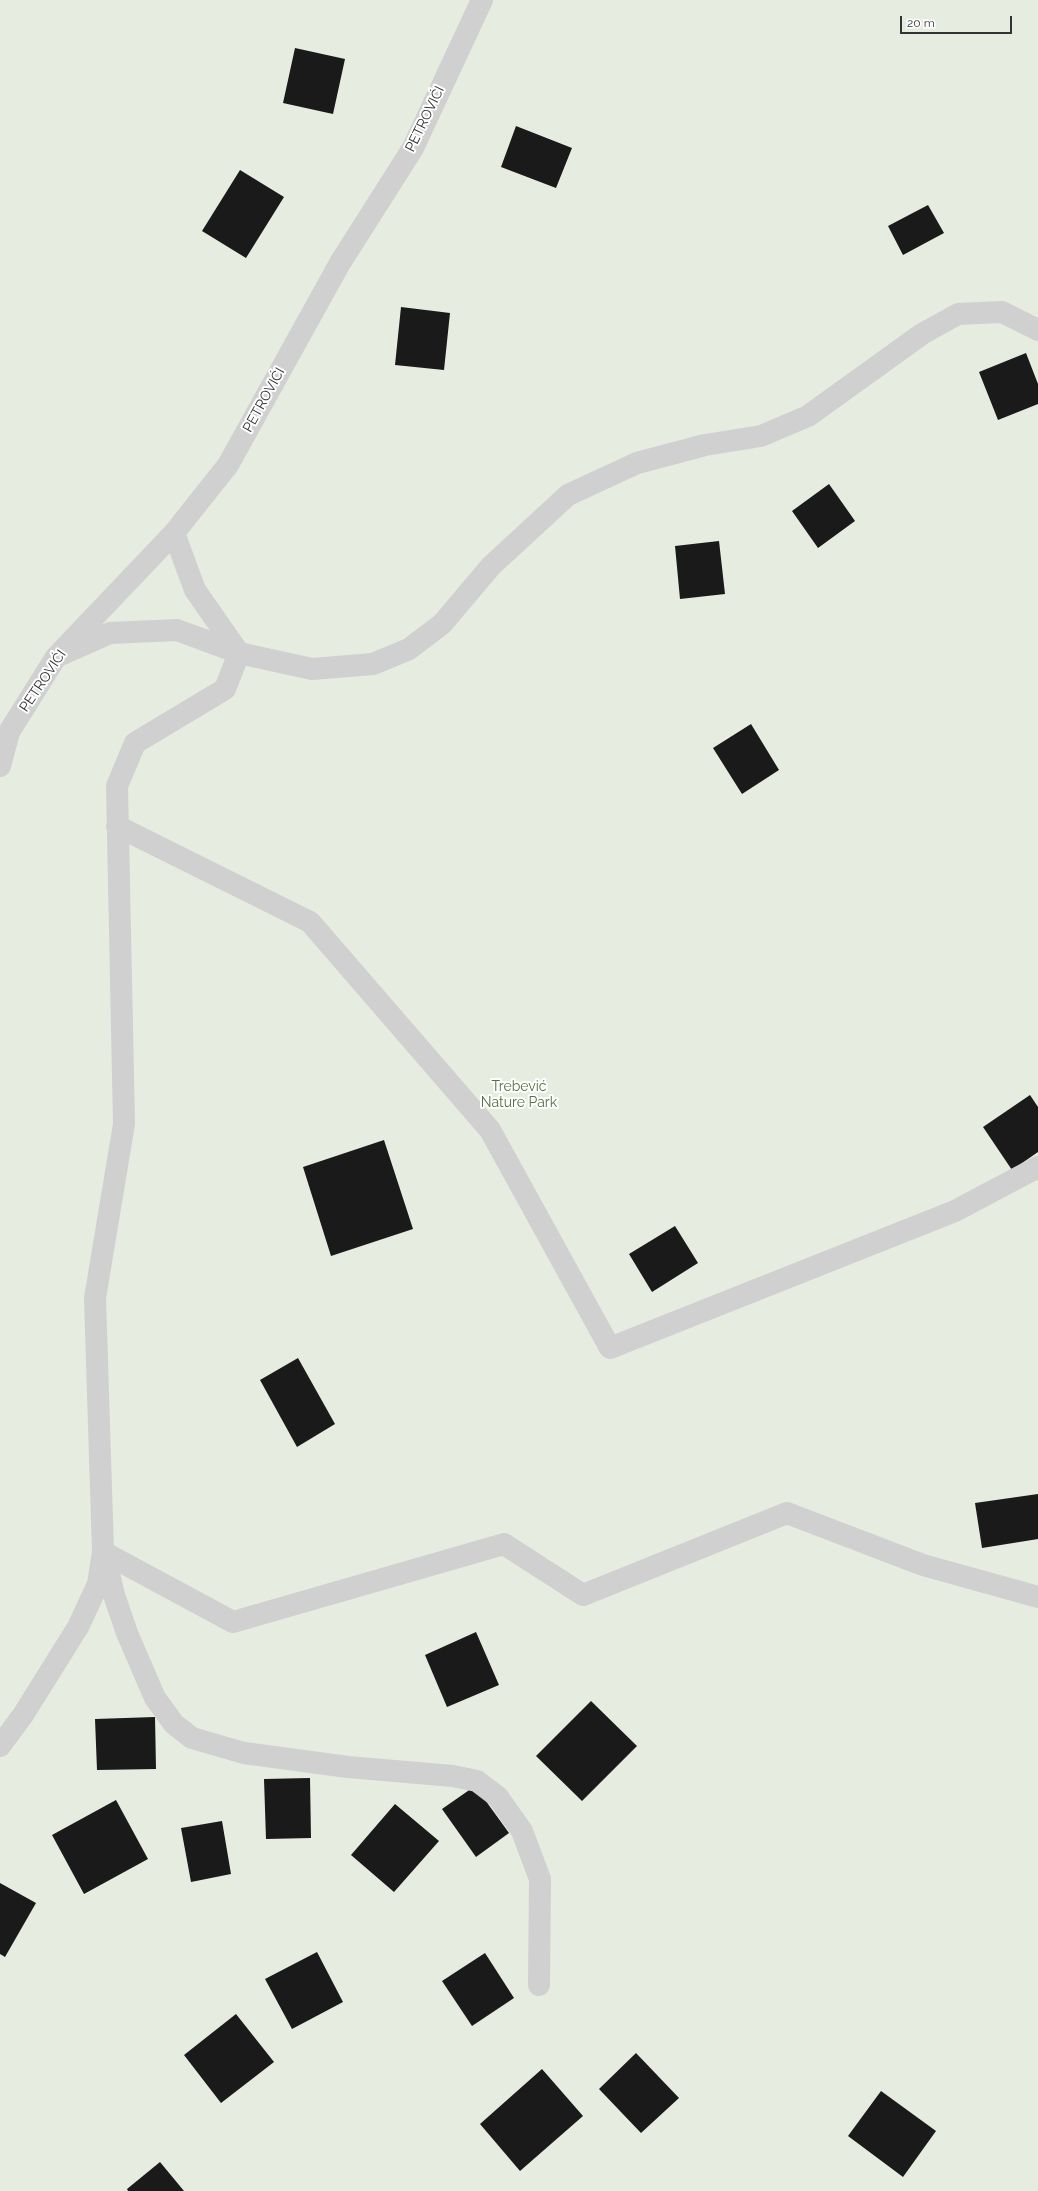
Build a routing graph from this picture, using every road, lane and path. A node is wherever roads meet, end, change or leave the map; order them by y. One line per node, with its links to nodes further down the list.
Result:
1 (482, 0): 3 (street, PETROVIĆI)
2 (1038, 330): 4 (street)
3 (174, 533): 4 (street); 5 (street, PETROVIĆI)
4 (239, 652): 5 (street); 7 (street)
5 (56, 657): 6 (street, PETROVIĆI)
6 (0, 766)
7 (116, 826): 8 (street); 9 (street)
8 (1038, 1166)
9 (103, 1552): 10 (street); 11 (street); 12 (street)
10 (1038, 1597)
11 (0, 1746)
12 (539, 1986)

